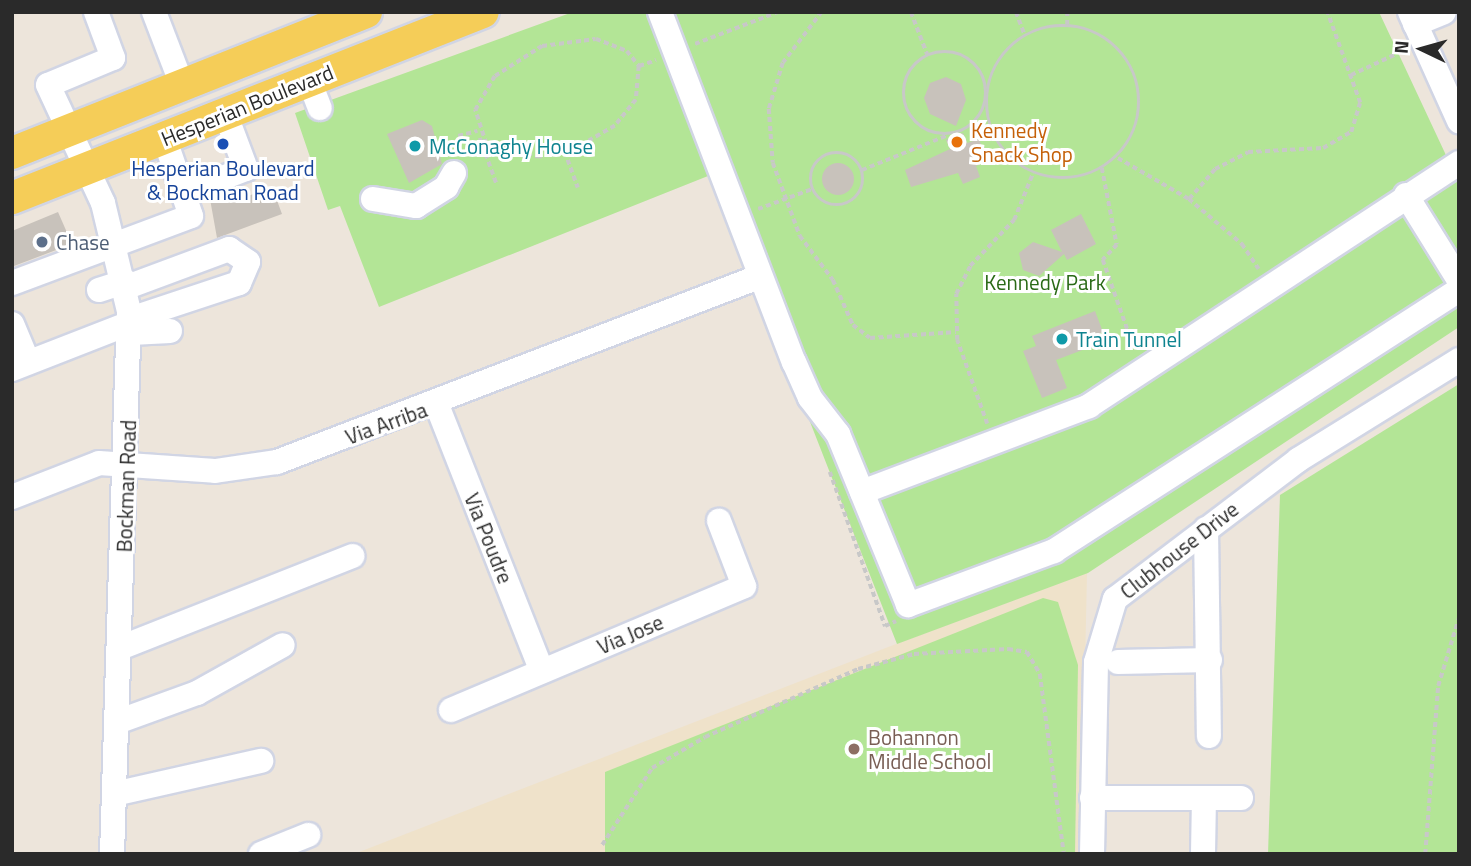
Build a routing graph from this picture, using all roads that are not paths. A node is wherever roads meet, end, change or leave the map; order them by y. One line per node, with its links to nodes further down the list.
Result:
1 (96, 12): 14 (street, Bockman Road)
2 (154, 12): 11 (street)
3 (366, 12): 9 (main road, Hesperian Boulevard)
4 (447, 12): 10 (main road)
5 (483, 12): 10 (main road, Hesperian Boulevard)
6 (660, 12): 38 (street)
7 (1444, 12): 8 (street)
8 (1412, 18): 13 (street)
9 (312, 22): 11 (main road, Hesperian Boulevard)
10 (415, 38): 12 (main road, Hesperian Boulevard)
11 (182, 85): 14 (main road, Hesperian Boulevard)
12 (225, 113): 15 (main road, Hesperian Boulevard); 20 (street)
13 (1459, 121)
14 (71, 128): 16 (main road, Hesperian Boulevard); 18 (street, Bockman Road)
15 (164, 138): 18 (main road, Hesperian Boulevard); 20 (street)
16 (12, 153)
17 (1459, 163): 21 (street)
18 (89, 168): 22 (main road, Hesperian Boulevard); 24 (street, Bockman Road)
19 (454, 173): 23 (street)
20 (183, 193): 24 (street)
21 (1406, 195): 25 (street); 38 (street)
22 (12, 198)
23 (373, 199)
24 (115, 241): 27 (street); 28 (street, Bockman Road)
25 (1459, 280)
26 (748, 281): 36 (street, Via Arriba)
27 (12, 283)
28 (126, 284): 29 (street); 32 (street, Bockman Road); 32 (street)
29 (99, 290)
30 (1459, 290): 38 (street)
31 (12, 324): 35 (street)
32 (130, 325): 33 (street); 35 (street); 37 (street, Bockman Road)
33 (170, 331)
34 (1459, 360): 41 (street, Clubhouse Drive)
35 (20, 366)
36 (436, 405): 37 (street, Via Arriba); 47 (street, Via Poudre)
37 (127, 465): 39 (street, Via Arriba); 44 (street, Bockman Road)
38 (862, 492)
39 (12, 497)
40 (719, 521): 47 (street, Via Jose)
41 (1206, 529): 45 (street); 53 (street, Clubhouse Drive)
42 (352, 556): 44 (street)
43 (283, 645): 49 (street)
44 (120, 648): 49 (street, Bockman Road)
45 (1210, 660): 46 (street); 50 (street)
46 (1118, 662)
47 (542, 670): 48 (street, Via Jose)
48 (451, 710)
49 (117, 722): 52 (street, Bockman Road)
50 (1209, 736)
51 (261, 761): 52 (street)
52 (114, 794): 57 (street, Bockman Road)
53 (1093, 798): 54 (street); 59 (street, Clubhouse Drive)
54 (1204, 798): 55 (street); 60 (street)
55 (1241, 798)
56 (308, 835): 58 (street)
57 (112, 854)
58 (261, 854)
59 (1091, 854)
60 (1203, 854)

